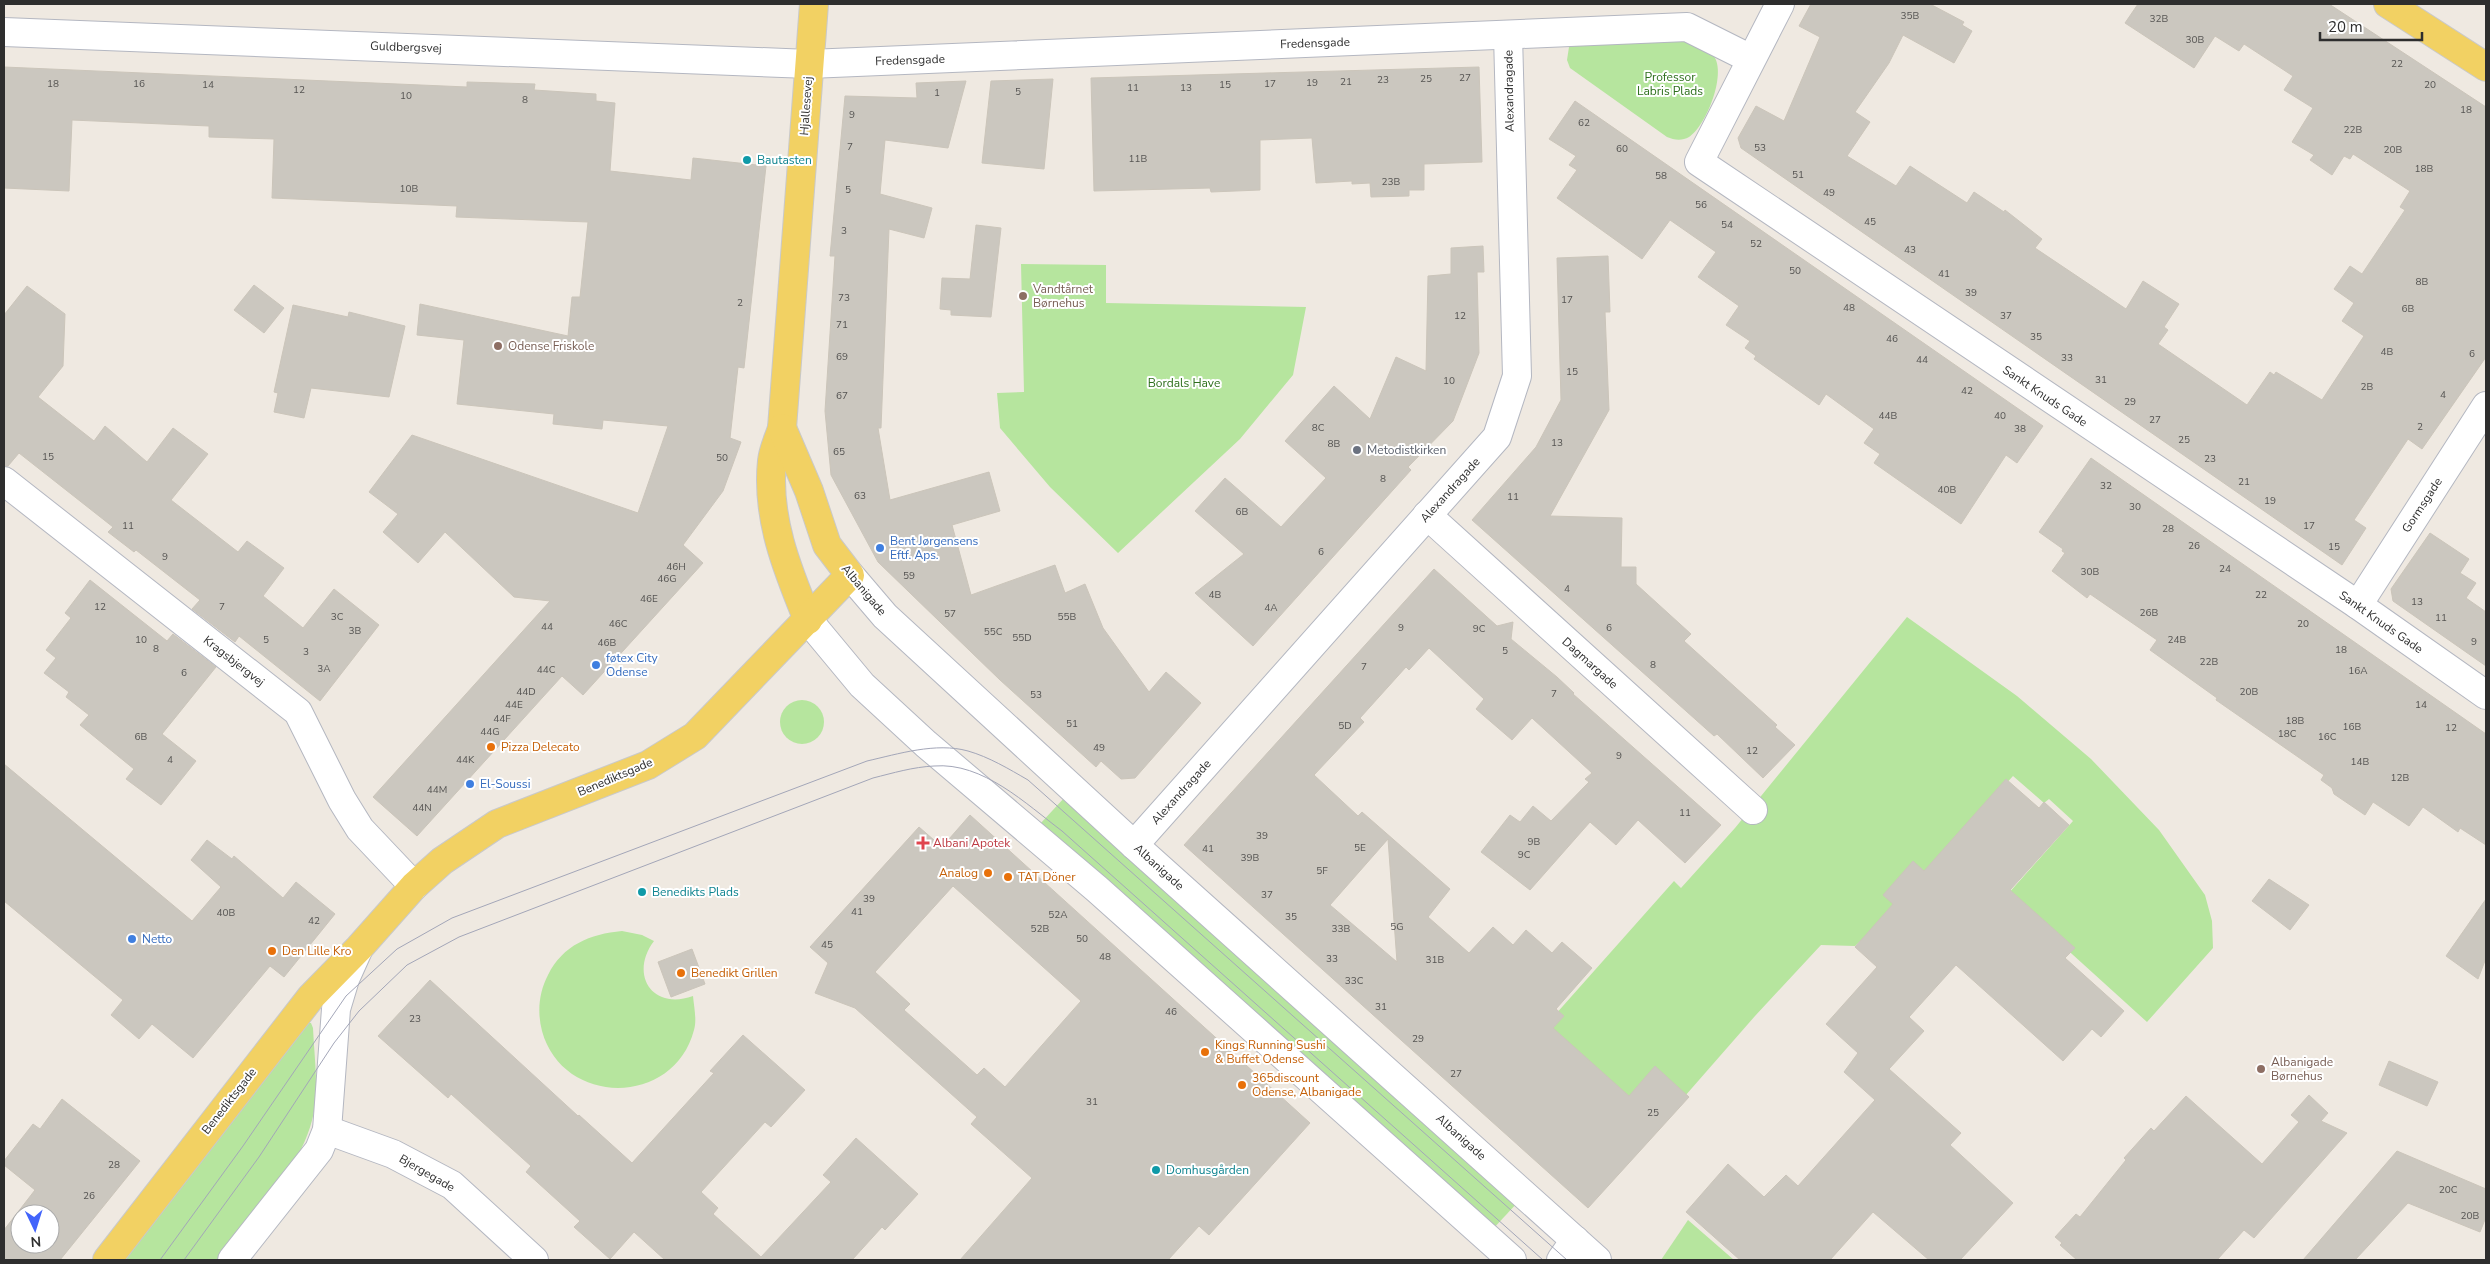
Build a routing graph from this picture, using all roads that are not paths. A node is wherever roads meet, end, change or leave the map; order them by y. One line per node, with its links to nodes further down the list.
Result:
1 (814, 4): 7 (main road, Hjallesevej)
2 (1780, 4): 6 (street)
3 (2388, 4): 8 (main road)
4 (4, 32): 7 (street, Guldbergsvej)
5 (1508, 35): 6 (street, Fredensgade); 7 (street, Fredensgade); 13 (street, Alexandragade)
6 (1750, 59): 15 (street, Sankt Knuds Gade)
7 (809, 64): 9 (main road, Hjallesevej)
8 (2486, 67)
9 (795, 269): 11 (main road, Albanigade)
10 (2486, 406): 15 (street, Gormsgade)
11 (782, 428): 14 (main road, Albanigade); 16 (main road, Albanigade)
12 (4, 481): 20 (street, Kragsbjergvej)
13 (1427, 515): 18 (street, Dagmargade); 19 (street, Alexandragade)
14 (850, 575): 16 (main road, Benediktsgade); 19 (street, Albanigade)
15 (2358, 605): 17 (street, Sankt Knuds Gade)
16 (808, 620): 20 (main road, Benediktsgade); 27 (street, Albanigade)
17 (2486, 695)
18 (1753, 810)
19 (1134, 845): 23 (street, Albanigade)
20 (414, 886): 21 (main road, Benediktsgade)
21 (359, 948): 22 (street, Benediktsgade); 24 (main road, Benediktsgade)
22 (327, 1130): 25 (street, Benediktsgade); 26 (street, Bjergegade)
23 (1568, 1250): 28 (street, Albanigade)
24 (106, 1260)
25 (232, 1260)
26 (534, 1260)
27 (1512, 1260)
28 (1597, 1260)

